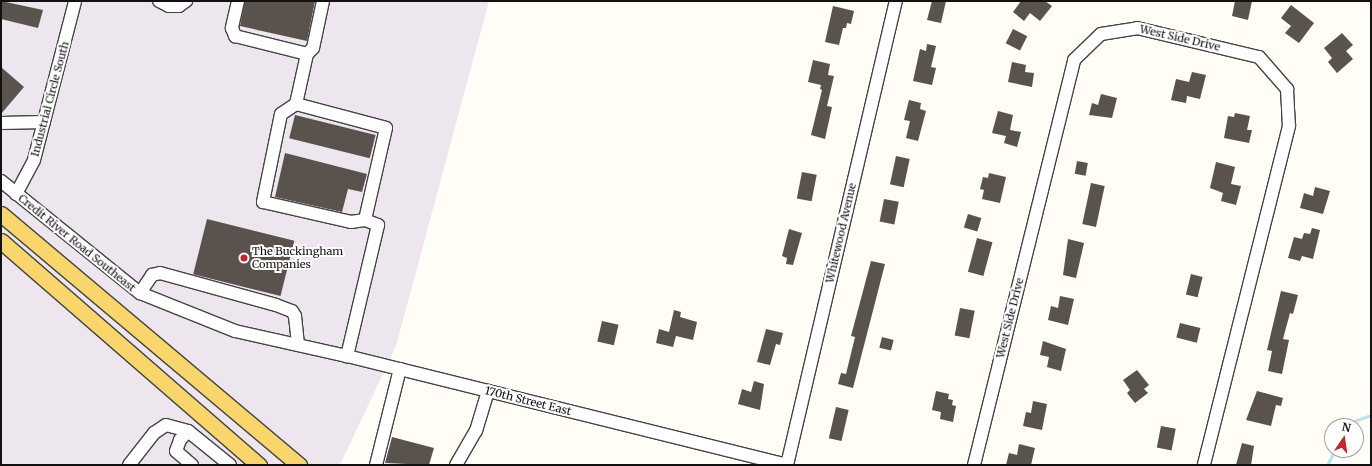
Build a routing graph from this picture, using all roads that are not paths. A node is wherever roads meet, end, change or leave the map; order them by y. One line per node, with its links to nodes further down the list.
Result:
1 (75, 1): 9 (street, Industrial Circle South)
2 (159, 1): 3 (street)
3 (186, 1)
4 (238, 1): 7 (street)
5 (323, 1): 7 (street)
6 (896, 1): 30 (street, Whitewood Avenue)
7 (307, 54): 8 (street)
8 (296, 104): 14 (street); 14 (street)
9 (44, 122): 10 (street); 12 (street, Industrial Circle South)
10 (1, 123)
11 (1, 182): 12 (street, Credit River Road Southeast)
12 (16, 194): 16 (street, Credit River Road Southeast)
13 (1, 214): 27 (main road)
14 (365, 220): 19 (street)
15 (1, 241): 26 (main road)
16 (140, 293): 17 (street, Credit River Road Southeast); 18 (street)
17 (269, 338): 18 (street, 170th Street East)
18 (298, 345): 19 (street, 170th Street East)
19 (347, 356): 20 (street, 170th Street East)
20 (400, 369): 21 (street, 170th Street East); 28 (street)
21 (488, 391): 29 (street); 30 (street, 170th Street East)
22 (188, 431): 23 (street); 24 (street); 25 (street)
23 (129, 465)
24 (192, 465)
25 (230, 465)
26 (259, 465)
27 (299, 465)
28 (376, 465)
29 (456, 465)
30 (787, 465)
31 (974, 465): 32 (street, West Side Drive)
32 (1204, 465)

